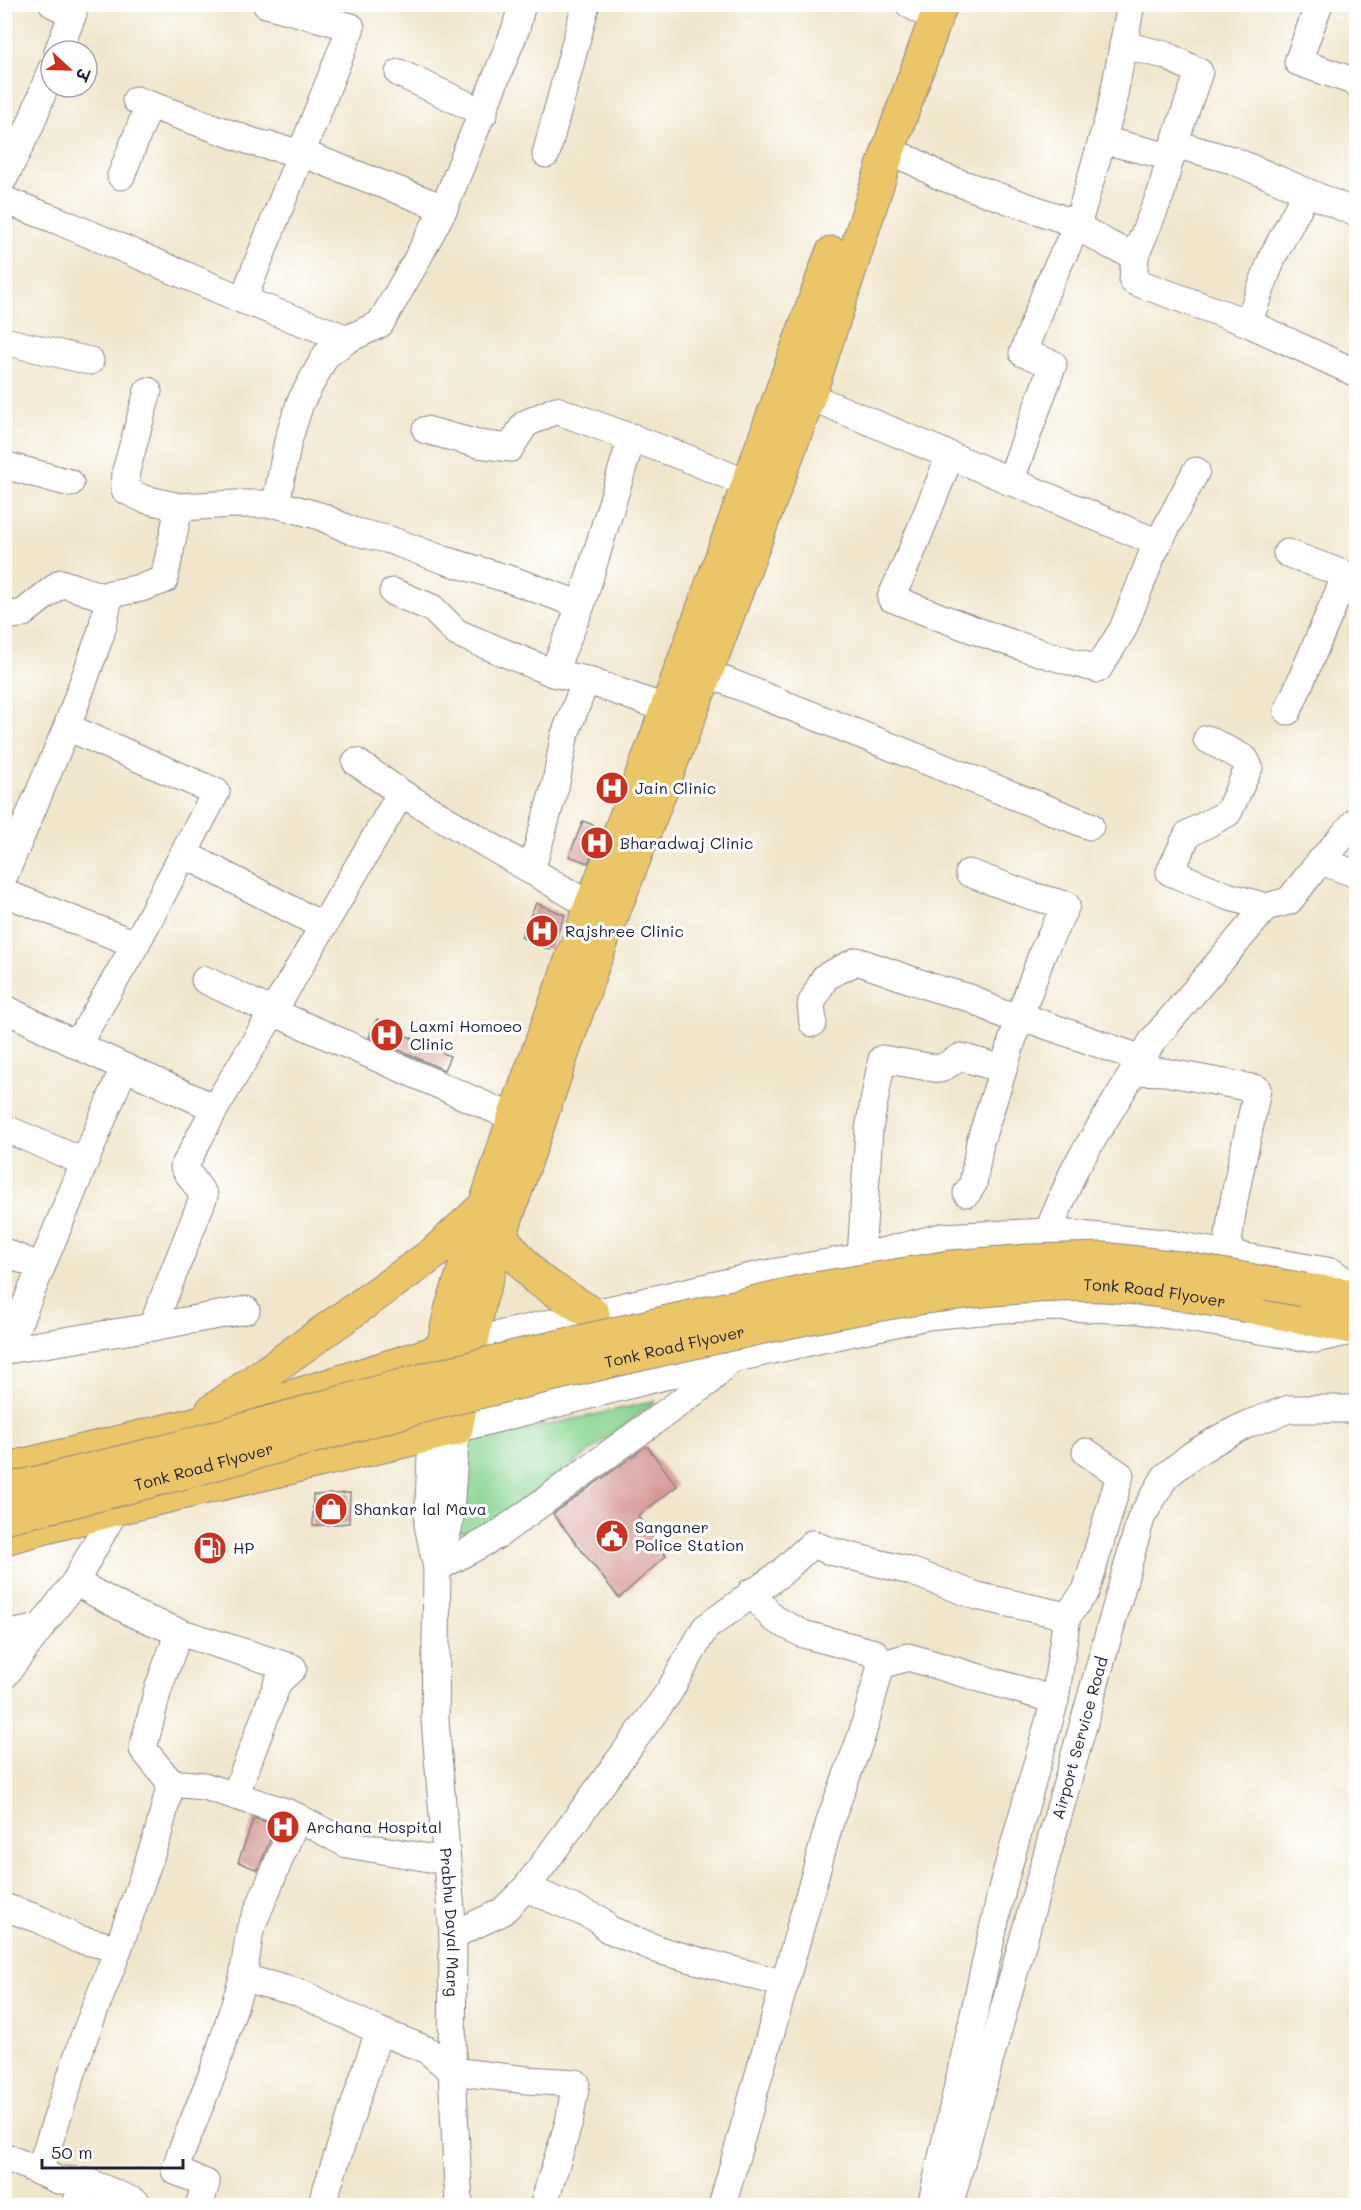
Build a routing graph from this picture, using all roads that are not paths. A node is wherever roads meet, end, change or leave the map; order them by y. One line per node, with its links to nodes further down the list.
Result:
1 (53, 4): 9 (street)
2 (266, 4): 8 (street)
3 (522, 4): 14 (street)
4 (586, 4): 20 (street)
5 (1131, 4): 10 (street)
6 (1319, 4): 12 (street)
7 (924, 6): 18 (main road); 44 (main road)
8 (355, 16): 19 (street)
9 (63, 39)
10 (1123, 45): 16 (street); 17 (street)
11 (399, 73): 14 (street)
12 (1356, 82)
13 (39, 90): 15 (street)
14 (484, 113): 25 (street)
15 (15, 131): 22 (street)
16 (1102, 141): 17 (street); 27 (street)
17 (1172, 150): 23 (street); 28 (street)
18 (888, 151): 27 (street); 36 (main road)
19 (301, 153): 21 (street); 25 (street); 29 (street)
20 (546, 154)
21 (121, 176)
22 (4, 178)
23 (1306, 193): 26 (street); 30 (street)
24 (4, 200): 29 (street)
25 (444, 208): 31 (street)
26 (1356, 213)
27 (1077, 226): 28 (street); 42 (street)
28 (1135, 256): 30 (street)
29 (243, 300): 31 (street)
30 (1248, 323): 34 (street)
31 (348, 339): 45 (street)
32 (4, 340): 33 (street)
33 (90, 361)
34 (1356, 373)
35 (148, 391): 46 (street)
36 (809, 396): 39 (street); 54 (main road)
37 (426, 430): 38 (street)
38 (632, 437): 44 (street); 52 (street)
39 (950, 456): 42 (street); 47 (street)
40 (4, 465): 43 (street)
41 (1196, 471): 47 (street)
42 (1010, 482): 47 (street)
43 (70, 483)
44 (748, 484): 57 (main road)
45 (276, 504): 46 (street); 52 (street)
46 (179, 507): 51 (street)
47 (1158, 543)
48 (1287, 553): 49 (street)
49 (1351, 577): 58 (street)
50 (393, 592): 55 (street)
51 (109, 599): 53 (street); 59 (street)
52 (581, 605): 55 (street)
53 (4, 617)
54 (706, 673): 64 (street); 92 (main road)
55 (553, 674): 56 (street)
56 (586, 680): 57 (street); 67 (street)
57 (667, 709): 72 (main road)
58 (1288, 711)
59 (67, 727): 65 (street); 70 (street)
60 (1207, 739): 73 (street)
61 (356, 762): 62 (street)
62 (401, 793): 67 (street); 74 (street)
63 (1356, 821): 66 (street)
64 (1090, 826)
65 (184, 854): 74 (street); 75 (street)
66 (1321, 861): 69 (street); 73 (street)
67 (531, 871): 72 (street)
68 (969, 873): 79 (street)
69 (1356, 874)
70 (4, 876)
71 (4, 893): 75 (street)
72 (591, 906): 86 (main road)
73 (1266, 907): 82 (street)
74 (323, 926): 78 (street)
75 (135, 944): 81 (street)
76 (205, 980): 78 (street)
77 (4, 1008): 81 (street)
78 (273, 1012): 85 (street); 86 (street)
79 (1020, 1016): 80 (street); 82 (street); 84 (street)
80 (813, 1023)
81 (77, 1045): 83 (street)
82 (1138, 1065): 91 (street); 93 (street)
83 (124, 1067): 85 (street); 88 (street)
84 (1003, 1069): 89 (street); 95 (street)
85 (214, 1108): 101 (street)
86 (514, 1118): 90 (main road)
87 (4, 1128): 88 (street)
88 (84, 1162): 96 (street)
89 (967, 1193)
90 (484, 1206): 105 (main road); 108 (main road)
91 (1048, 1232): 95 (street); 97 (street)
92 (500, 1236): 100 (main road); 103 (main road)
93 (1228, 1247)
94 (4, 1252): 96 (street)
95 (861, 1257): 100 (street)
96 (41, 1267): 104 (street)
97 (1356, 1289)
98 (1356, 1296): 113 (main road, Tonk Road Flyover, bridge)
99 (246, 1310): 101 (street)
100 (593, 1314): 103 (street)
101 (152, 1327): 104 (street)
102 (1356, 1328): 106 (street); 115 (main road, Tonk Road Flyover, bridge)
103 (473, 1341): 105 (main road); 109 (main road)
104 (6, 1350)
105 (442, 1350): 108 (main road); 109 (main road)
106 (732, 1359): 109 (street); 117 (street)
107 (1356, 1409): 149 (street, Airport Service Road)
108 (194, 1424): 111 (main road)
109 (444, 1432): 114 (main road); 117 (street, Prabhu Dayal Marg)
110 (1086, 1452): 120 (street)
111 (65, 1456): 112 (main road); 114 (street)
112 (4, 1470)
113 (4, 1491)
114 (116, 1508): 116 (main road); 118 (street)
115 (4, 1517)
116 (4, 1538)
117 (437, 1568): 130 (street, Prabhu Dayal Marg)
118 (75, 1582): 121 (street); 122 (street)
119 (751, 1592): 120 (street); 124 (street); 131 (street)
120 (1067, 1616): 126 (street)
121 (40, 1628): 123 (street); 125 (street)
122 (179, 1632): 127 (street); 128 (street)
123 (4, 1635)
124 (882, 1665): 126 (street); 136 (street)
125 (4, 1676)
126 (1055, 1700): 148 (street)
127 (171, 1783): 128 (street); 134 (street)
128 (235, 1796): 129 (street)
129 (297, 1817): 130 (street); 135 (street)
130 (447, 1861): 133 (street, Prabhu Dayal Marg)
131 (526, 1888): 133 (street); 136 (street)
132 (4, 1907): 134 (street)
133 (453, 1935): 138 (street, Prabhu Dayal Marg)
134 (118, 1948): 140 (street)
135 (243, 1978): 137 (street); 143 (street)
136 (785, 1984): 147 (street)
137 (379, 2031): 138 (street); 144 (street)
138 (452, 2071): 145 (street, Prabhu Dayal Marg); 146 (street)
139 (4, 2156): 140 (street)
140 (39, 2172): 141 (street)
141 (80, 2193): 142 (street)
142 (137, 2203)
143 (199, 2205)
144 (321, 2205)
145 (459, 2205)
146 (543, 2205)
147 (722, 2205)
148 (930, 2205)
149 (949, 2205)

